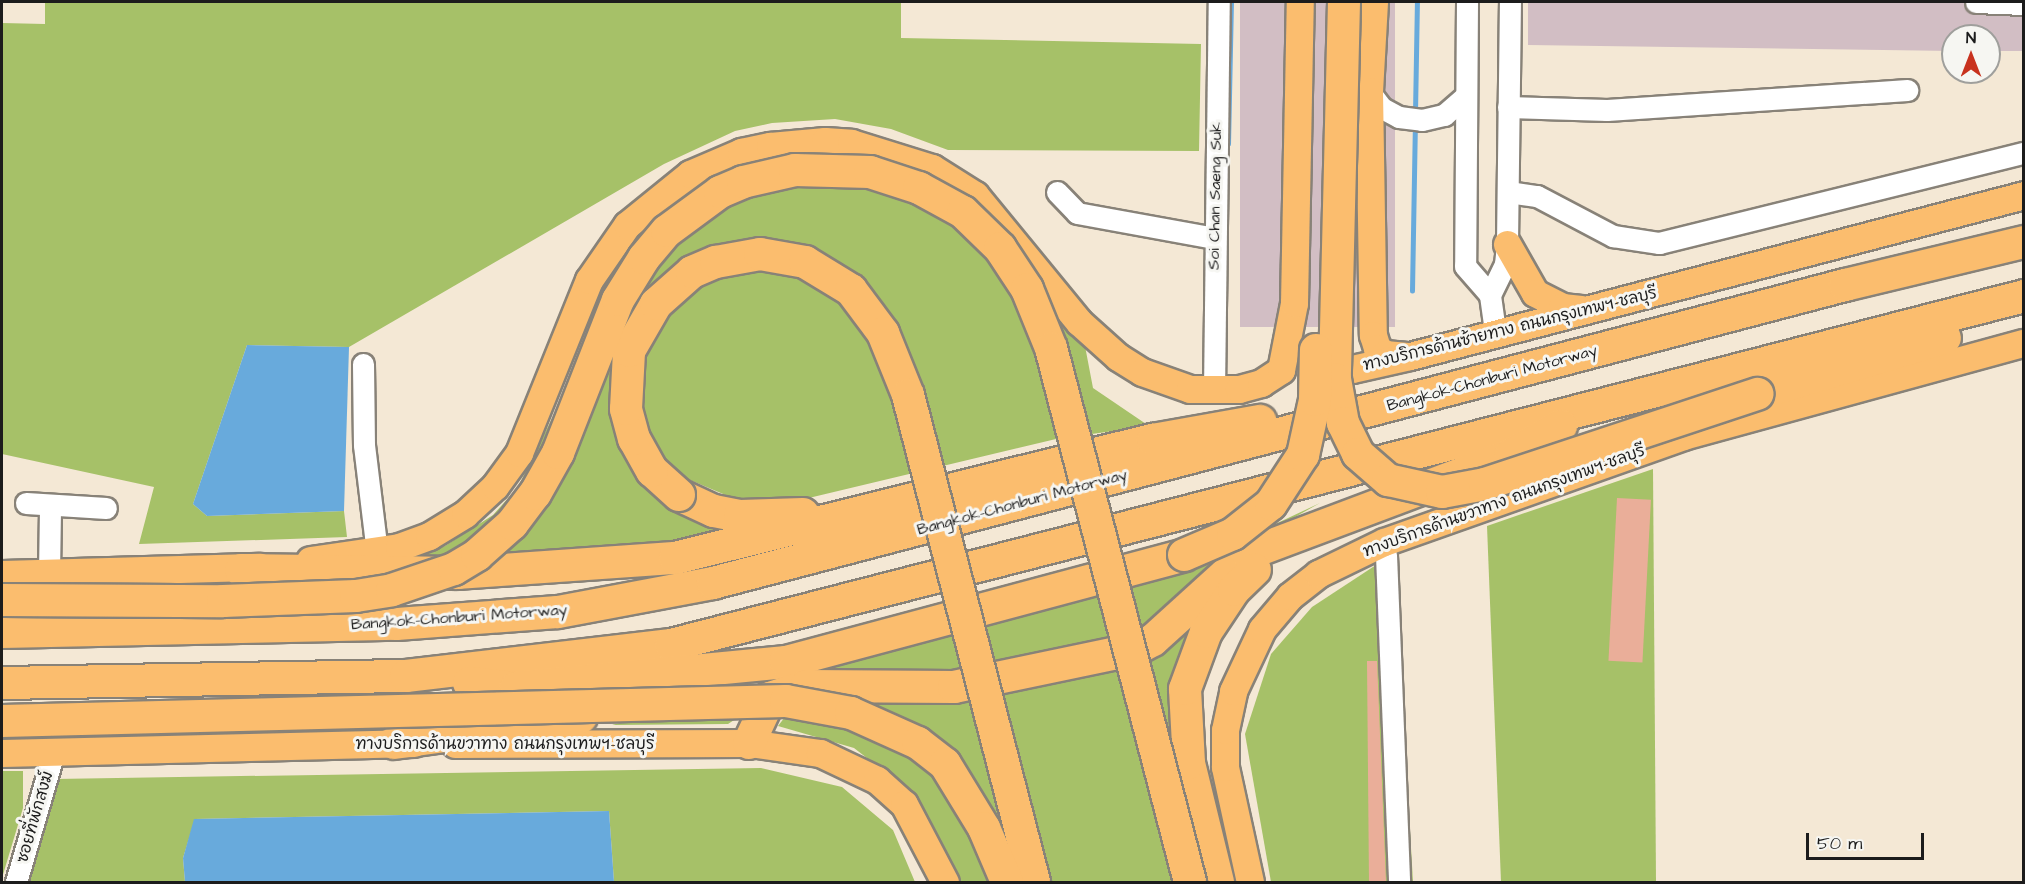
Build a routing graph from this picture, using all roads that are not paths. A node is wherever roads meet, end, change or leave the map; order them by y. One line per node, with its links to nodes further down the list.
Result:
1 (1219, 2): 18 (street, Soi Chan Saeng Suk)
2 (1300, 2): 27 (main road)
3 (1326, 2): 45 (highway, bridge)
4 (1344, 2): 25 (highway, bridge)
5 (1374, 2): 11 (main road)
6 (1467, 2): 12 (street)
7 (1510, 2): 13 (street)
8 (1976, 2): 9 (street)
9 (2024, 4)
10 (1907, 90): 13 (street)
11 (1369, 91): 12 (street); 29 (main road)
12 (1466, 96): 22 (street)
13 (1508, 107): 16 (street)
14 (2024, 153): 16 (street)
15 (1057, 192): 18 (street)
16 (1508, 192): 20 (street)
17 (2024, 195): 24 (main road, ทางบริการด้านซ้ายทาง ถนนกรุงเทพฯ-ชลบุรี)
18 (1214, 238): 31 (street, Soi Chan Saeng Suk)
19 (2024, 242): 21 (highway, Bangkok-Chonburi Motorway)
20 (1507, 244): 22 (street); 24 (main road)
21 (1853, 284): 33 (highway); 44 (highway, Bangkok-Chonburi Motorway)
22 (1490, 295): 26 (street)
23 (2024, 296): 32 (highway)
24 (1590, 310): 26 (main road, ทางบริการด้านซ้ายทาง ถนนกรุงเทพฯ-ชลบุรี)
25 (2024, 316)
26 (1496, 331): 29 (main road, ทางบริการด้านซ้ายทาง ถนนกรุงเทพฯ-ชลบุรี)
27 (1290, 337): 29 (main road, ทางบริการด้านซ้ายทาง ถนนกรุงเทพฯ-ชลบุรี); 31 (main road)
28 (2024, 343): 59 (main road, ทางบริการด้านขวาทาง ถนนกรุงเทพฯ-ชลบุรี)
29 (1410, 356)
30 (363, 364): 38 (street)
31 (1214, 391): 38 (main road)
32 (1601, 404): 37 (highway); 46 (highway)
33 (1115, 449): 40 (highway); 56 (highway, bridge)
34 (26, 503): 35 (street)
35 (50, 506): 36 (street); 41 (street)
36 (106, 508)
37 (1291, 541): 50 (highway); 58 (highway)
38 (377, 552): 40 (main road)
39 (1386, 555): 60 (street)
40 (241, 570): 41 (main road)
41 (49, 573): 42 (main road)
42 (2, 574)
43 (2, 600): 57 (highway, bridge)
44 (2, 632)
45 (786, 662): 46 (highway); 49 (highway)
46 (406, 676): 47 (highway)
47 (2, 683)
48 (2, 721): 55 (highway, bridge)
49 (394, 743): 50 (main road, ทางบริการด้านขวาทาง ถนนกรุงเทพฯ-ชลบุรี); 51 (main road, ทางบริการด้านขวาทาง ถนนกรุงเทพฯ-ชลบุรี)
50 (749, 743): 54 (main road, ทางบริการด้านขวาทาง ถนนกรุงเทพฯ-ชลบุรี)
51 (54, 752): 52 (main road, ทางบริการด้านขวาทาง ถนนกรุงเทพฯ-ชลบุรี); 53 (street, ซอยที่พักสงฆ์)
52 (2, 753)
53 (16, 882)
54 (945, 882)
55 (1007, 882)
56 (1034, 882)
57 (1190, 882)
58 (1218, 882)
59 (1250, 882)
60 (1399, 882)

